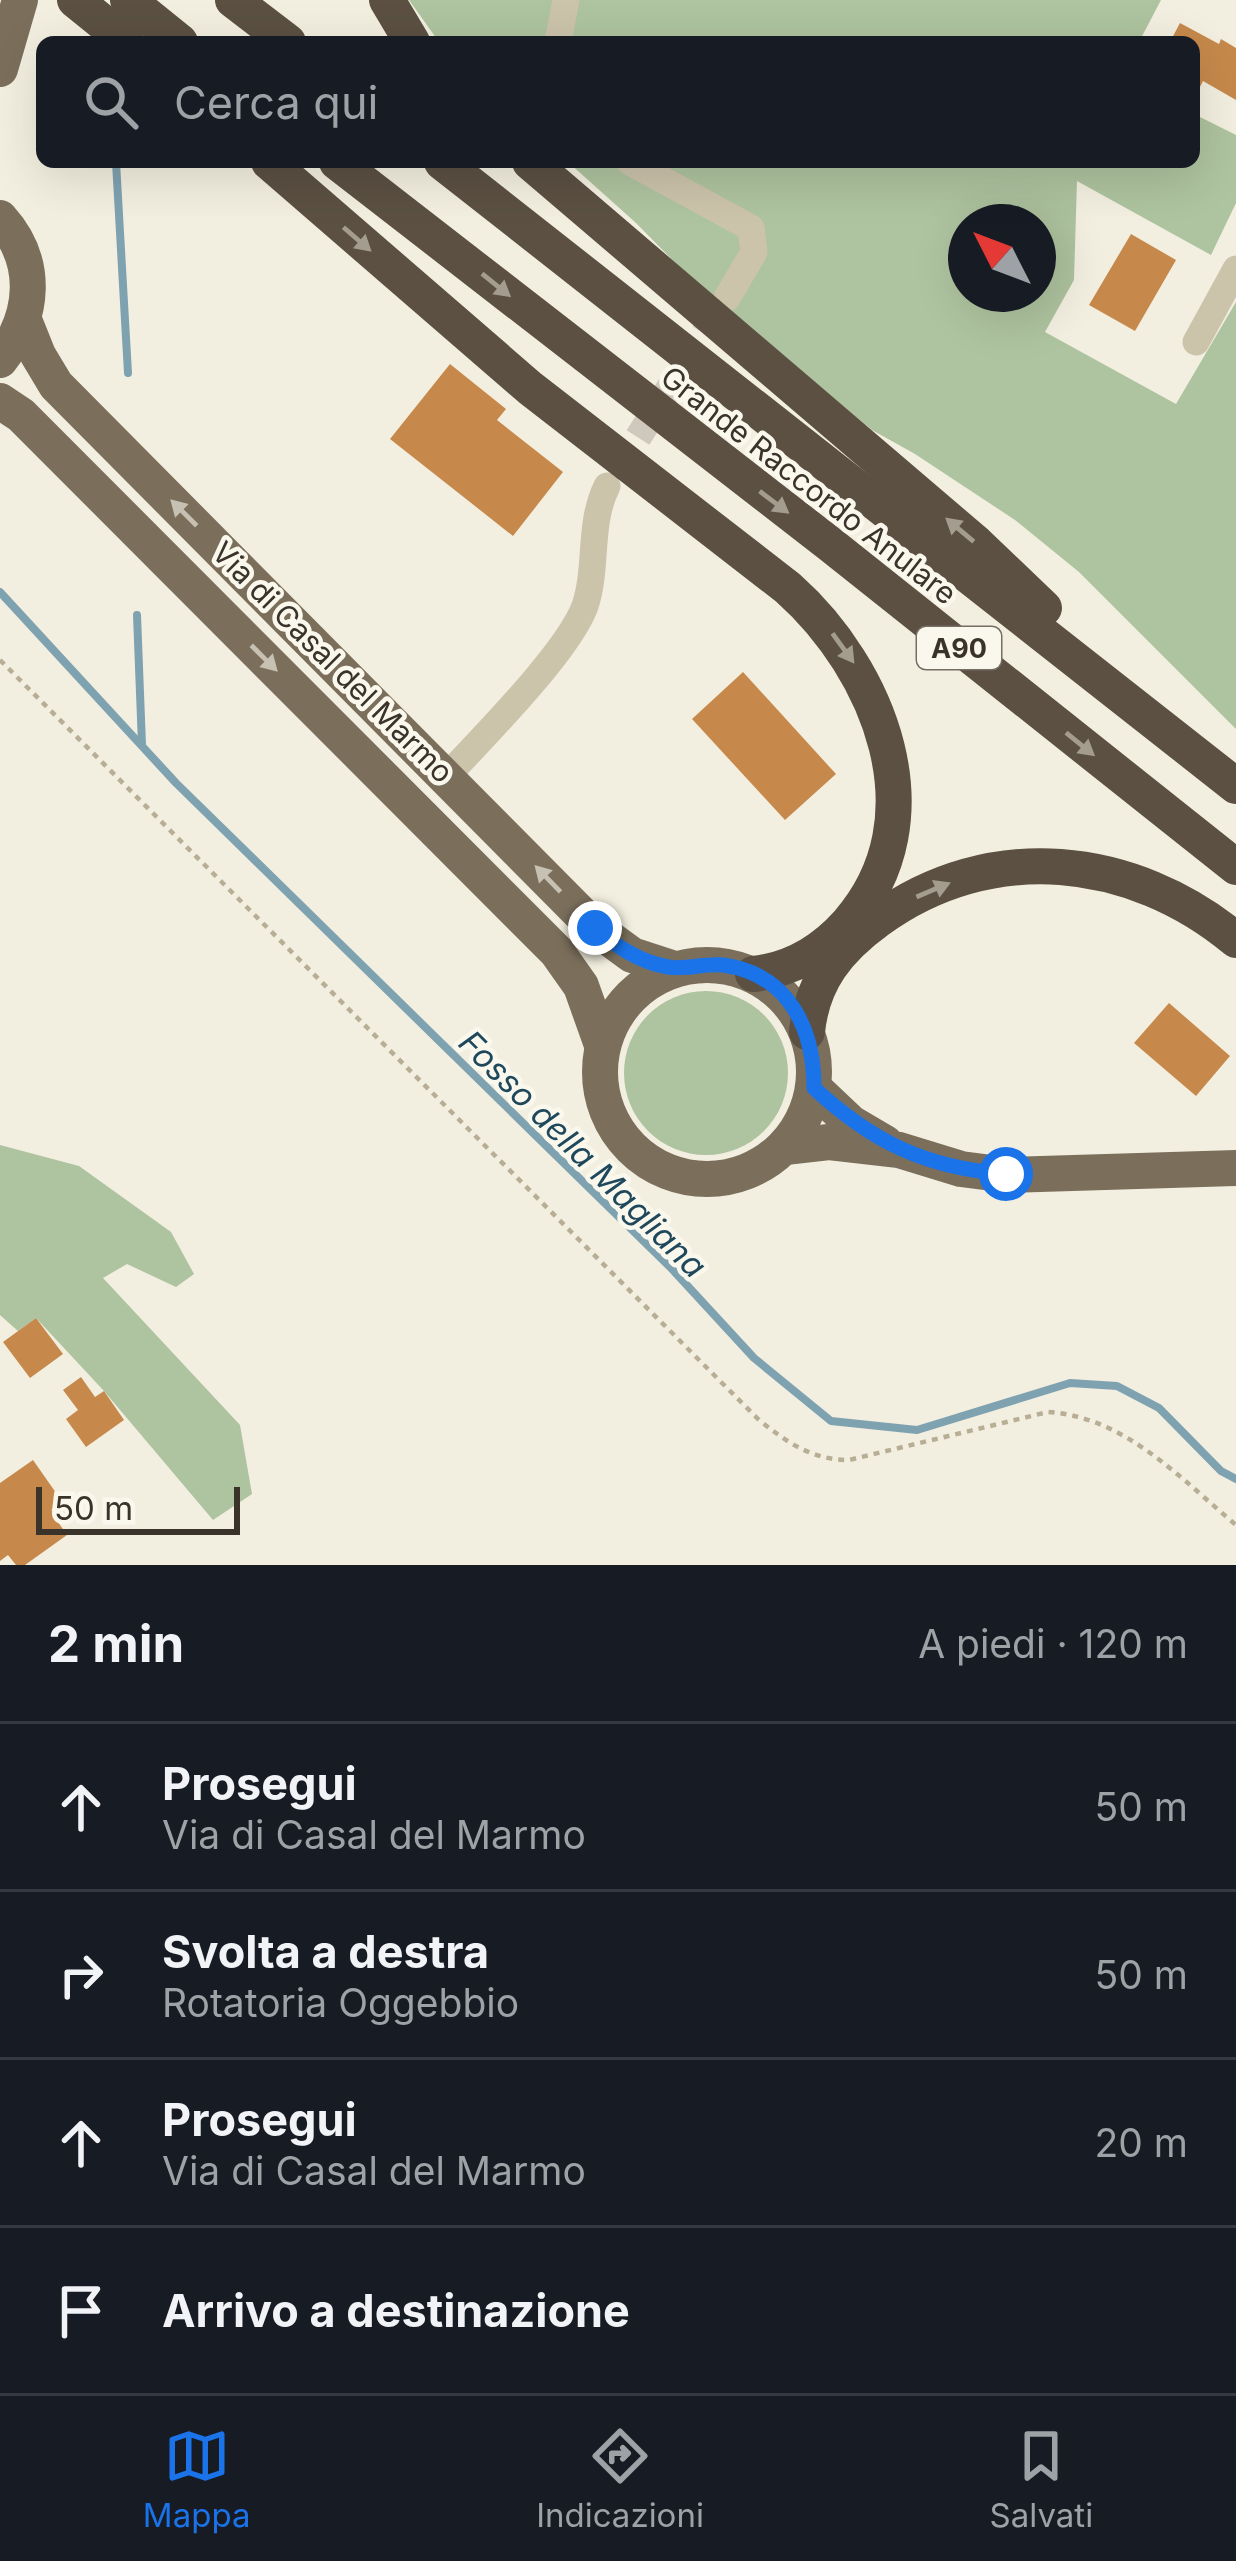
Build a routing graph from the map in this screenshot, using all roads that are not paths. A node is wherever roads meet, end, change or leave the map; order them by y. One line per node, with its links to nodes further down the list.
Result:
1 (20, 0): 12 (main road)
2 (76, 0): 7 (highway)
3 (128, 0): 8 (highway)
4 (233, 0): 9 (highway)
5 (387, 0): 10 (highway)
6 (566, 0): 11 (street)
7 (120, 36)
8 (173, 36)
9 (280, 36)
10 (408, 36)
11 (559, 36)
12 (0, 69)
13 (276, 168): 32 (highway, one-way to 32)
14 (345, 168): 29 (highway, Grande Raccordo Anulare / A90, one-way to 29)
15 (450, 168): 26 (highway, Grande Raccordo Anulare / A90)
16 (538, 168): 20 (highway)
17 (641, 168): 20 (street)
18 (0, 218): 21 (main road)
19 (1236, 269): 22 (street)
20 (713, 303): 26 (highway, one-way to 20)
21 (24, 320): 23 (main road); 27 (main road, Via di Casal del Marmo, one-way to 21)
22 (1196, 342)
23 (0, 359)
24 (0, 400): 34 (main road, Via di Casal del Marmo, one-way to 34)
25 (608, 486): 27 (street)
26 (1198, 755): 28 (highway, Grande Raccordo Anulare / A90)
27 (448, 775): 31 (main road, Via di Casal del Marmo, one-way to 27)
28 (1236, 786)
29 (1236, 867)
30 (1236, 940): 33 (highway, one-way to 30)
31 (675, 969): 32 (main road); 34 (main road)
32 (753, 974): 33 (main road)
33 (807, 1032): 35 (main road)
34 (602, 1045): 36 (main road)
35 (814, 1088): 36 (main road); 37 (main road)
36 (784, 1147): 37 (main road)
37 (899, 1150): 38 (main road)
38 (1236, 1168)

